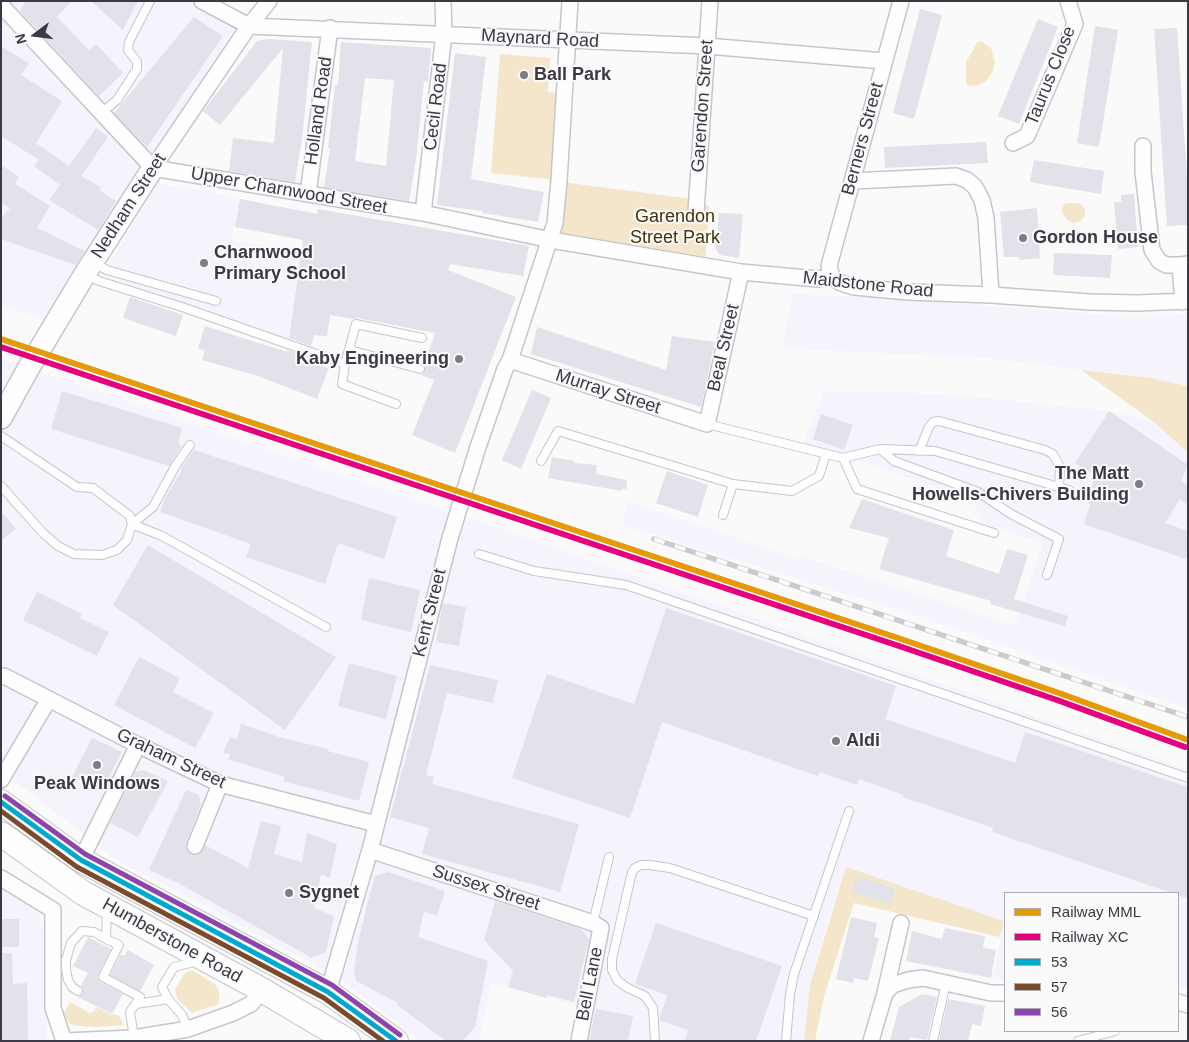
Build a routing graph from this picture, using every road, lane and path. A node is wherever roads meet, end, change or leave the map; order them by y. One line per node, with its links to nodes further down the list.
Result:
1 (150, 1): 16 (lane)
2 (202, 1): 10 (street, Maynard Road)
3 (269, 1): 10 (street, Nedham Street)
4 (443, 1): 12 (street, Cecil Road)
5 (570, 1): 13 (street, Kent Street)
6 (710, 1): 14 (street, Garendon Street)
7 (901, 1): 15 (street, Berners Street)
8 (1068, 1): 17 (street, Taurus Close)
9 (4, 7): 16 (street)
10 (248, 26): 11 (street, Maynard Road); 19 (street, Nedham Street)
11 (330, 28): 12 (street, Maynard Road); 21 (street, Holland Road)
12 (444, 34): 13 (street, Maynard Road); 23 (street, Cecil Road)
13 (568, 40): 14 (street, Maynard Road); 24 (street, Kent Street)
14 (707, 46): 15 (street, Maynard Road); 22 (street, Garendon Street)
15 (884, 61): 20 (street, Berners Street)
16 (102, 112): 19 (street)
17 (1013, 143)
18 (1144, 146): 25 (street)
19 (153, 168): 21 (street, Upper Charnwood Street); 26 (street, Nedham Street)
20 (852, 181): 28 (street, Berners Street); 29 (street)
21 (308, 194): 23 (street, Upper Charnwood Street)
22 (696, 212)
23 (423, 213): 24 (street, Upper Charnwood Street)
24 (551, 240): 27 (street, Maidstone Road); 34 (street, Kent Street)
25 (1184, 264): 31 (street)
26 (89, 268): 30 (lane); 35 (lane); 38 (street, Nedham Street)
27 (741, 272): 28 (street, Maidstone Road); 39 (street, Beal Street)
28 (832, 277): 29 (street, Maidstone Road)
29 (991, 295): 31 (street, Maidstone Road)
30 (216, 301)
31 (1185, 302)
32 (422, 338): 33 (lane)
33 (350, 350): 35 (lane); 36 (lane)
34 (510, 360): 39 (street, Murray Street); 65 (street, Kent Street)
35 (345, 364): 37 (lane)
36 (420, 369)
37 (396, 404)
38 (1, 418)
39 (707, 424): 44 (lane)
40 (1, 436): 52 (lane)
41 (190, 445): 52 (lane)
42 (880, 450): 43 (lane); 45 (lane); 55 (lane)
43 (919, 451): 49 (lane); 49 (lane)
44 (826, 454): 45 (lane); 47 (lane)
45 (843, 458): 53 (lane)
46 (541, 461): 47 (lane)
47 (732, 484): 51 (lane)
48 (1, 486): 52 (lane)
49 (1059, 487): 50 (lane)
50 (1069, 490)
51 (723, 515)
52 (132, 524): 56 (lane)
53 (994, 533)
54 (479, 554): 60 (lane)
55 (1047, 576)
56 (326, 627)
57 (4, 676): 58 (street, Graham Street)
58 (49, 699): 59 (street, Graham Street); 61 (street)
59 (138, 745): 62 (street, Graham Street); 70 (street)
60 (1188, 778)
61 (1, 780)
62 (220, 784): 65 (street, Graham Street); 67 (street)
63 (1, 802): 70 (main road, Humberstone Road)
64 (849, 811): 73 (lane)
65 (376, 824): 68 (street, Kent Street)
66 (1, 834): 72 (main road, Humberstone Road)
67 (195, 846)
68 (370, 850): 76 (street, Sussex Street); 82 (street, Kent Street)
69 (609, 858): 76 (lane)
70 (81, 860): 74 (main road, Humberstone Road)
71 (1, 878): 90 (street)
72 (107, 905): 77 (lane); 78 (main road, Humberstone Road)
73 (814, 916): 95 (lane); 96 (lane)
74 (194, 919): 80 (main road); 82 (main road, Humberstone Road)
75 (901, 923): 83 (street)
76 (597, 925): 94 (street, Bell Lane)
77 (106, 938): 81 (lane); 86 (lane)
78 (206, 960): 80 (main road, Humberstone Road); 85 (lane)
79 (946, 983): 83 (street); 84 (street); 98 (lane)
80 (262, 990): 87 (street); 91 (main road, Humberstone Road)
81 (78, 991)
82 (328, 992): 92 (main road); 93 (main road, Humberstone Road)
83 (885, 993): 97 (street)
84 (1004, 993)
85 (168, 999): 86 (lane); 87 (lane)
86 (136, 1004): 89 (lane)
87 (188, 1028): 89 (street)
88 (1111, 1032): 99 (lane)
89 (134, 1038): 90 (street)
90 (64, 1041)
91 (348, 1041)
92 (361, 1041)
93 (396, 1041)
94 (579, 1041)
95 (655, 1041)
96 (786, 1041)
97 (871, 1041)
98 (933, 1041)
99 (1078, 1041)

